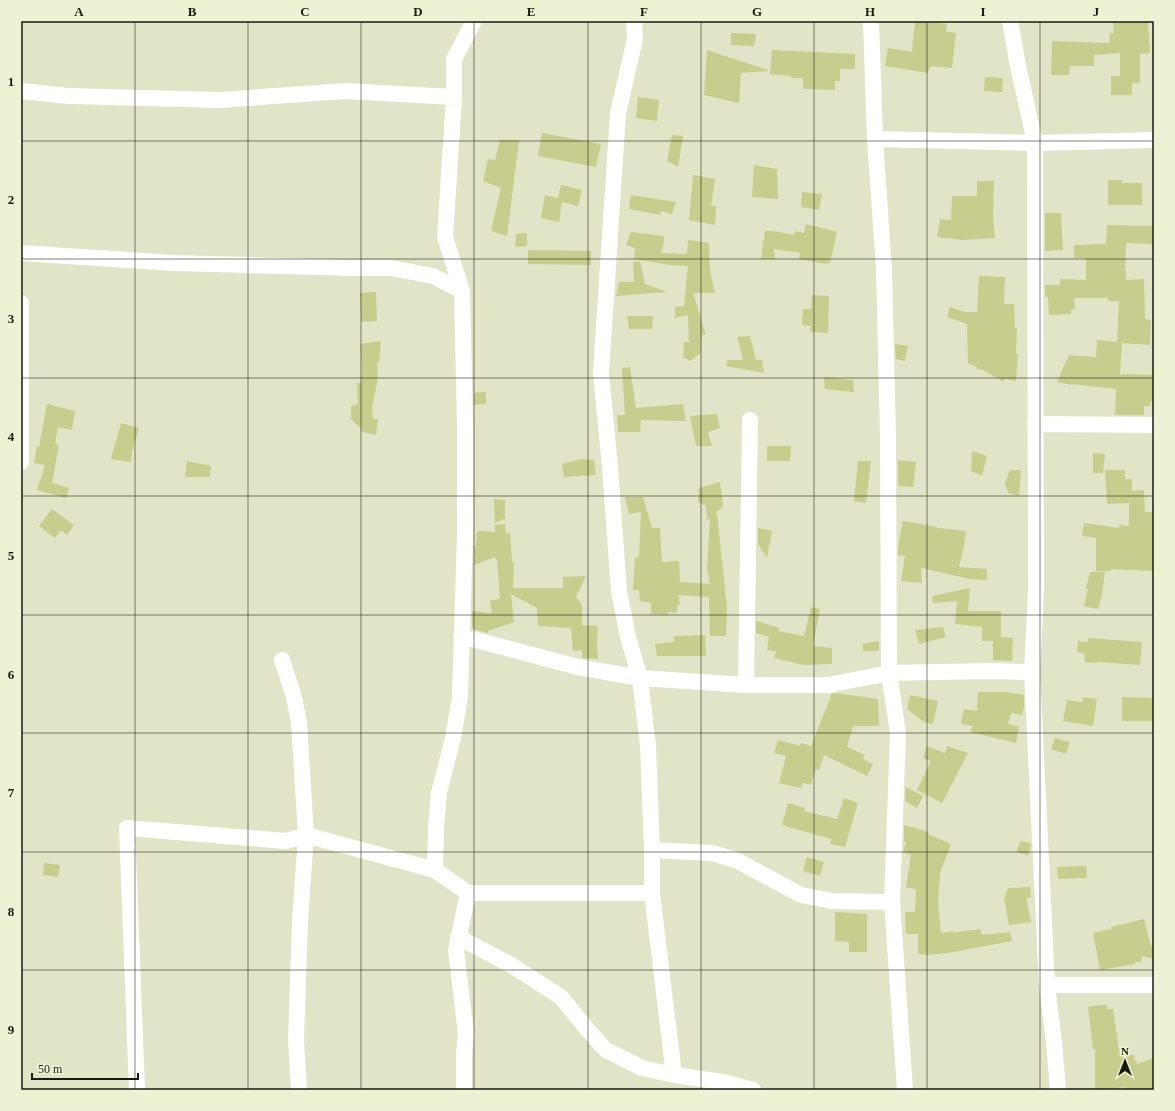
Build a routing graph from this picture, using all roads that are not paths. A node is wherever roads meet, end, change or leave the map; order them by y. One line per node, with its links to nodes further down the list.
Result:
1 (474, 21): 6 (street)
2 (634, 21): 21 (street)
3 (871, 21): 7 (street)
4 (1010, 21): 9 (street)
5 (21, 91): 6 (street)
6 (454, 97): 11 (street)
7 (875, 139): 9 (street); 20 (street)
8 (1154, 140): 9 (street)
9 (1035, 143): 14 (street)
10 (21, 253): 11 (street)
11 (462, 291): 17 (street)
12 (21, 303): 16 (street)
13 (750, 420): 22 (street)
14 (1035, 424): 15 (street); 19 (street)
15 (1154, 425)
16 (21, 462)
17 (461, 636): 21 (street); 25 (street)
18 (282, 660): 23 (street)
19 (1032, 672): 20 (street); 30 (street)
20 (889, 673): 22 (street); 28 (street)
21 (640, 678): 22 (street); 24 (street)
22 (746, 685)
23 (306, 835): 25 (street); 33 (street); 34 (street)
24 (652, 850): 27 (street); 28 (street)
25 (435, 870): 26 (street)
26 (468, 893): 27 (street); 29 (street)
27 (652, 893): 32 (street)
28 (892, 902): 37 (street)
29 (458, 937): 32 (street); 35 (street)
30 (1047, 985): 31 (street); 38 (street)
31 (1154, 985)
32 (674, 1075): 36 (street)
33 (137, 1090)
34 (299, 1090)
35 (464, 1090)
36 (754, 1090)
37 (905, 1090)
38 (1058, 1090)

